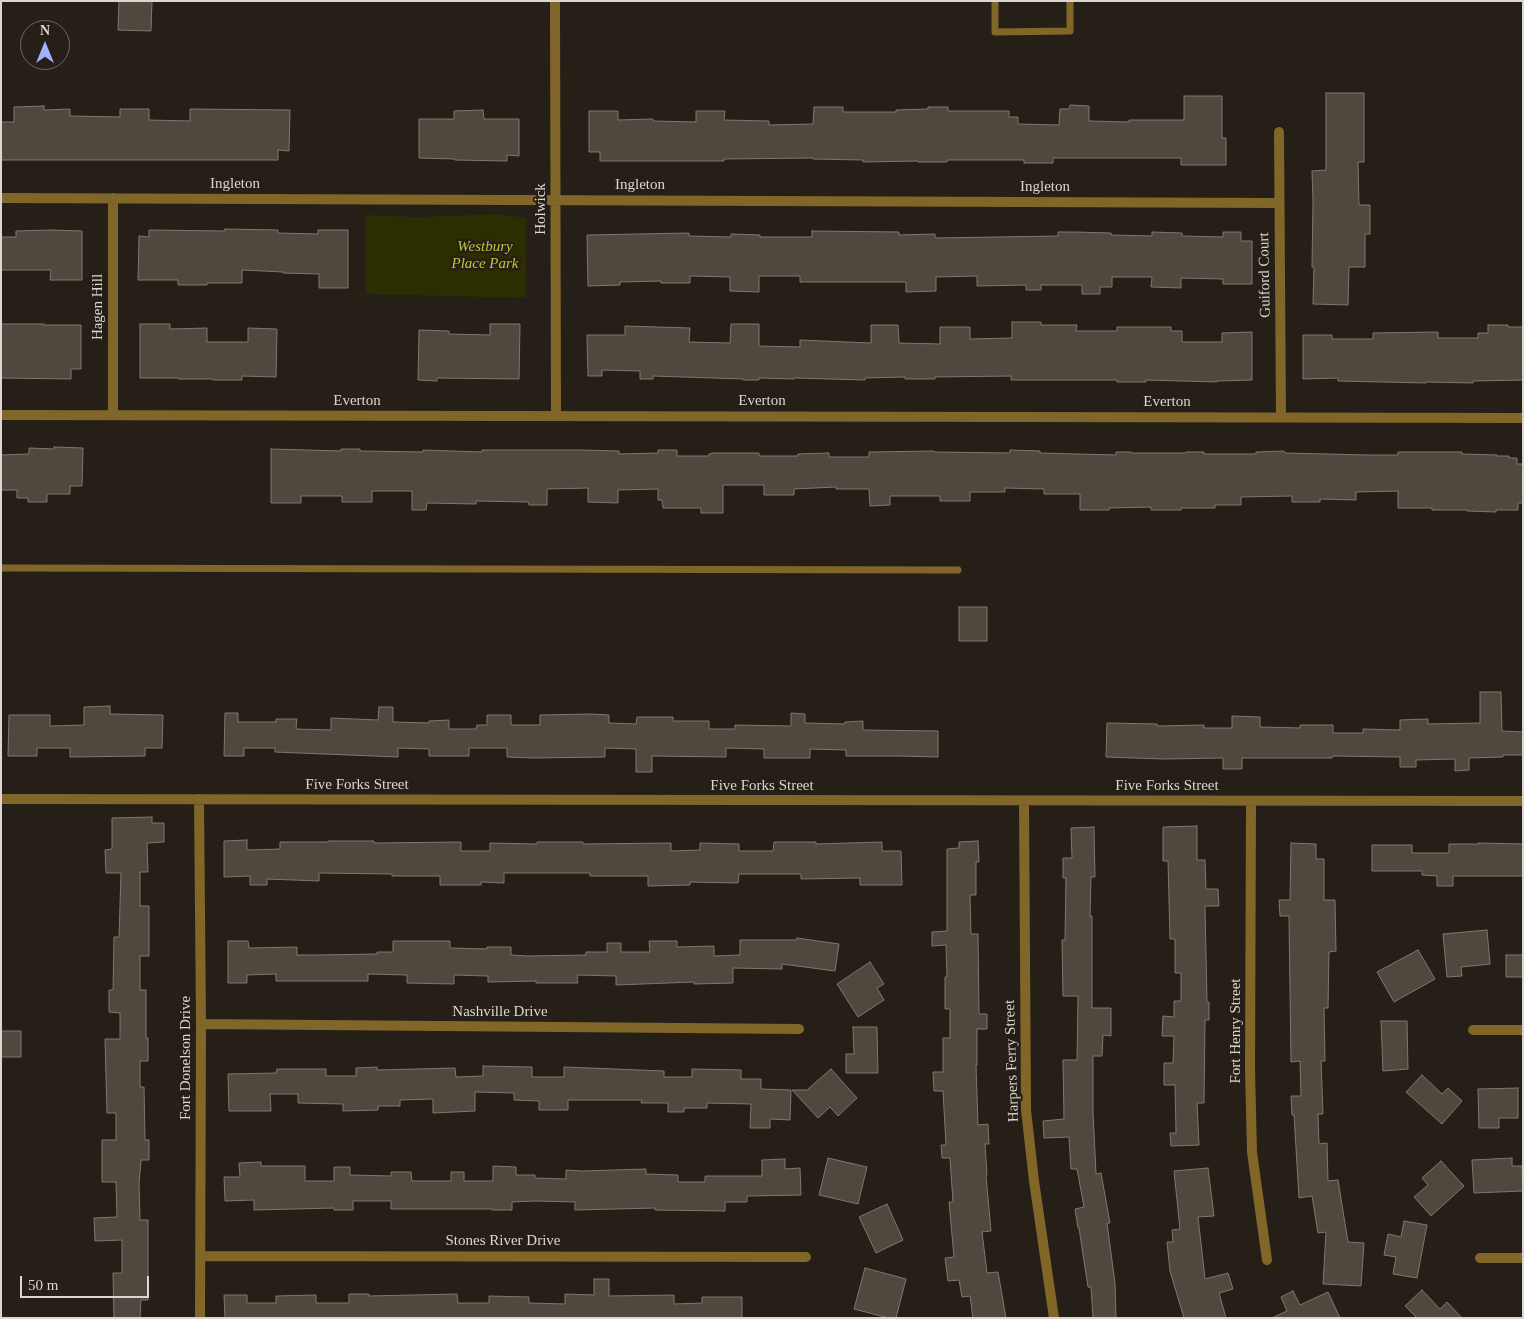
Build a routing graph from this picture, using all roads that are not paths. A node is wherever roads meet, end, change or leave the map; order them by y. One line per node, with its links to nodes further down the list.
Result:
1 (555, 1): 7 (street, Holwick)
2 (995, 1): 3 (lane)
3 (1070, 1)
4 (1278, 132): 8 (street, Guiford Court)
5 (1, 198): 6 (street, Ingleton)
6 (113, 198): 7 (street, Ingleton); 10 (street, Hagen Hill)
7 (556, 200): 8 (street, Ingleton); 11 (street, Holwick)
8 (1279, 203): 12 (street, Guiford Court)
9 (1, 415): 10 (street, Everton)
10 (113, 416): 11 (street, Everton)
11 (556, 416): 12 (street, Everton)
12 (1281, 418): 13 (street, Everton)
13 (1523, 418)
14 (1, 568): 15 (lane)
15 (958, 570)
16 (1, 799): 17 (street, Five Forks Street)
17 (199, 799): 20 (street, Five Forks Street); 21 (street, Fort Donelson Drive)
18 (1251, 801): 19 (street, Five Forks Street); 20 (street, Five Forks Street); 29 (street, Fort Henry Street)
19 (1523, 801)
20 (1024, 802): 31 (street, Harpers Ferry Street)
21 (202, 1024): 22 (street, Nashville Drive); 25 (street, Fort Donelson Drive)
22 (799, 1029)
23 (1473, 1030): 24 (street)
24 (1523, 1030)
25 (200, 1256): 26 (street, Stones River Drive); 30 (street, Fort Donelson Drive)
26 (806, 1257)
27 (1480, 1258): 28 (street)
28 (1523, 1258)
29 (1267, 1260)
30 (200, 1318)
31 (1054, 1318)

